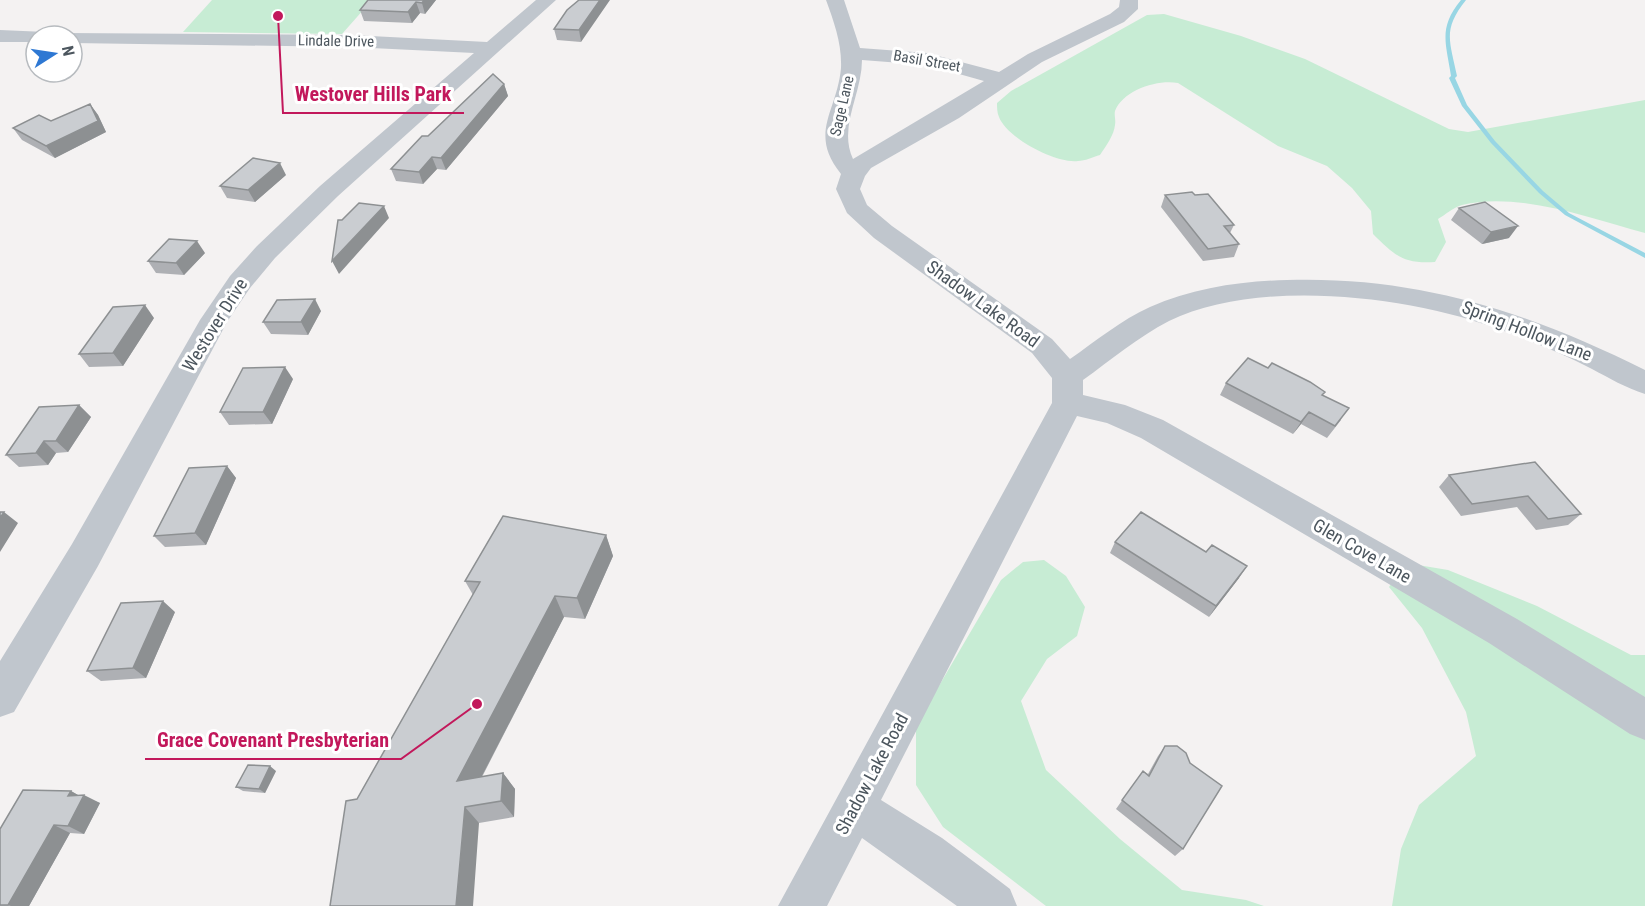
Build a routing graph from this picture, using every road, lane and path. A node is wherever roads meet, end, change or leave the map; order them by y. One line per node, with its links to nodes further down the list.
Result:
1 (547, 0): 7 (street, Westover Drive)
2 (835, 0): 8 (street, Sage Lane)
3 (1129, 0): 9 (street)
4 (0, 36): 5 (street)
5 (24, 36)
6 (84, 37): 7 (street, Lindale Drive)
7 (493, 48): 13 (street, Westover Drive)
8 (852, 54): 9 (street, Basil Street); 10 (street, Sage Lane)
9 (1000, 80): 10 (street)
10 (853, 174): 12 (street, Shadow Lake Road)
11 (1645, 383): 12 (street, Spring Hollow Lane)
12 (1068, 390): 14 (street, Glen Cove Lane); 15 (street, Shadow Lake Road)
13 (0, 698)
14 (1645, 720)
15 (854, 808): 16 (street, Shadow Lake Road); 17 (street)
16 (802, 906)
17 (993, 906)

